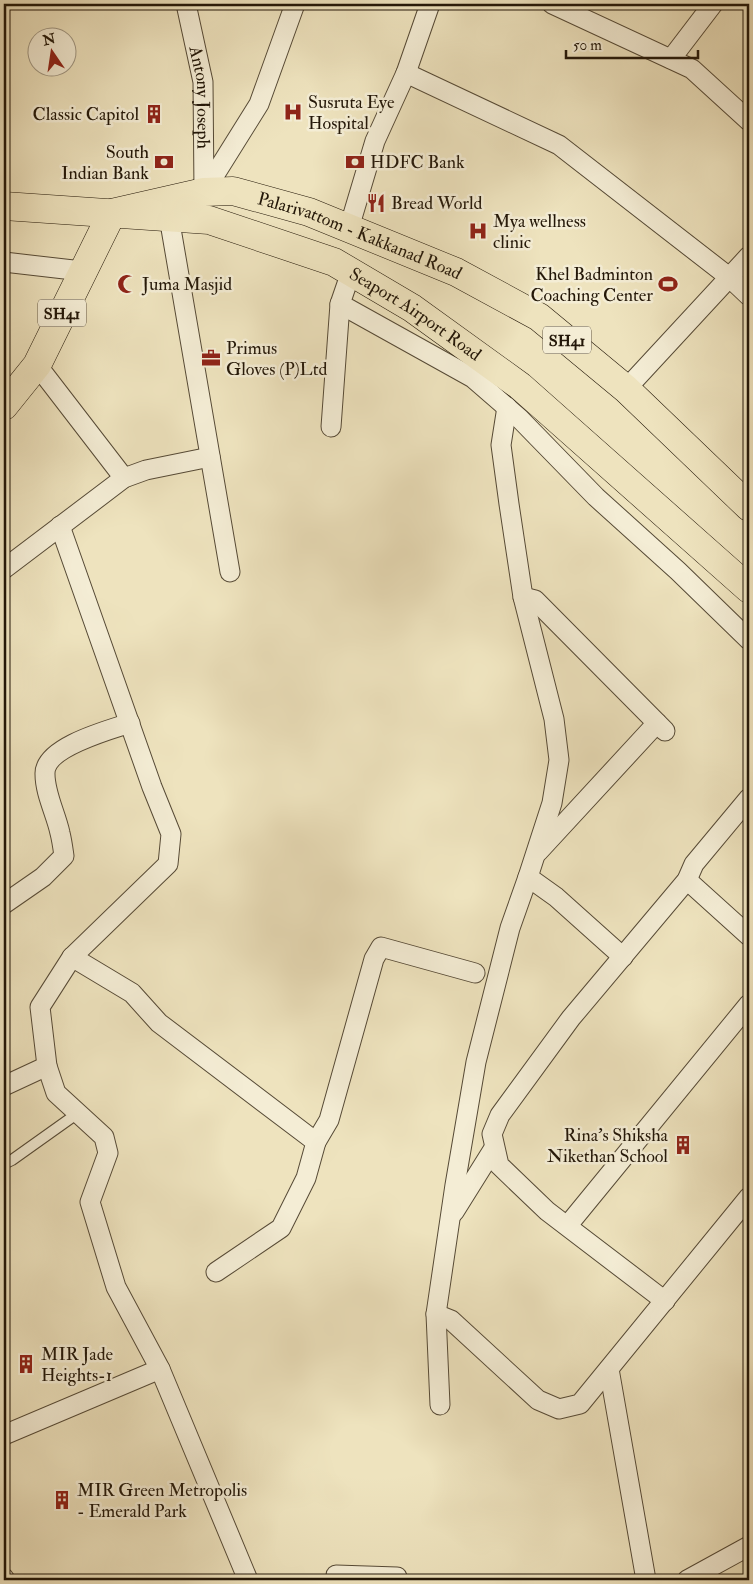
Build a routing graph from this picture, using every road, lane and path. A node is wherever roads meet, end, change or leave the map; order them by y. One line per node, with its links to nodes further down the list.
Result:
1 (186, 4): 9 (street, Antony Joseph)
2 (295, 4): 9 (street)
3 (430, 4): 7 (street)
4 (552, 4): 6 (street)
5 (713, 4): 6 (street)
6 (671, 59): 8 (street)
7 (406, 73): 13 (street); 18 (street)
8 (749, 121)
9 (204, 192): 11 (main road, Palarivattom - Kakkanad Road / SH41); 13 (main road, Palarivattom - Kakkanad Road / SH41)
10 (4, 206): 11 (main road, Seaport Airport Road)
11 (112, 214): 12 (main road, Seaport Airport Road); 16 (main road, SH41)
12 (169, 217): 17 (main road, Seaport Airport Road); 26 (street)
13 (349, 228): 22 (main road, Palarivattom - Kakkanad Road / SH41)
14 (749, 256): 18 (street)
15 (4, 262): 16 (street)
16 (82, 271): 21 (main road, SH41)
17 (351, 272): 20 (street); 32 (main road, Seaport Airport Road)
18 (729, 277): 19 (street); 22 (street)
19 (749, 296)
20 (340, 304): 24 (street); 25 (street)
21 (37, 366): 23 (main road, SH41); 27 (street)
22 (626, 389): 28 (main road, Palarivattom - Kakkanad Road / SH41)
23 (7, 398)
24 (507, 407): 33 (street); 34 (street)
25 (331, 427)
26 (210, 457): 27 (street); 31 (street)
27 (124, 478): 29 (street)
28 (749, 507)
29 (60, 526): 30 (street); 35 (street)
30 (4, 569)
31 (230, 572)
32 (749, 589)
33 (523, 597): 37 (street); 37 (street)
34 (749, 640)
35 (130, 723): 40 (street); 42 (street)
36 (749, 798): 39 (street)
37 (534, 856): 38 (street)
38 (528, 877): 43 (street); 53 (street)
39 (687, 880): 41 (street); 43 (street)
40 (4, 904)
41 (749, 936)
42 (72, 957): 46 (street); 49 (street)
43 (623, 957): 50 (street)
44 (475, 973): 49 (street)
45 (749, 1004): 54 (street)
46 (47, 1066): 47 (street); 48 (street)
47 (4, 1086)
48 (78, 1113): 51 (lane); 58 (street)
49 (316, 1142): 55 (street)
50 (494, 1148): 53 (street); 54 (street)
51 (4, 1164)
52 (749, 1197): 56 (street)
53 (450, 1216): 57 (street)
54 (568, 1225): 56 (street)
55 (216, 1272)
56 (665, 1301): 59 (street)
57 (436, 1314): 59 (street); 60 (street)
58 (160, 1369): 61 (street); 64 (street)
59 (609, 1369): 66 (street)
60 (440, 1405)
61 (4, 1435)
62 (749, 1546): 67 (street)
63 (336, 1575): 65 (street)
64 (248, 1580)
65 (398, 1580)
66 (646, 1580)
67 (687, 1580)

